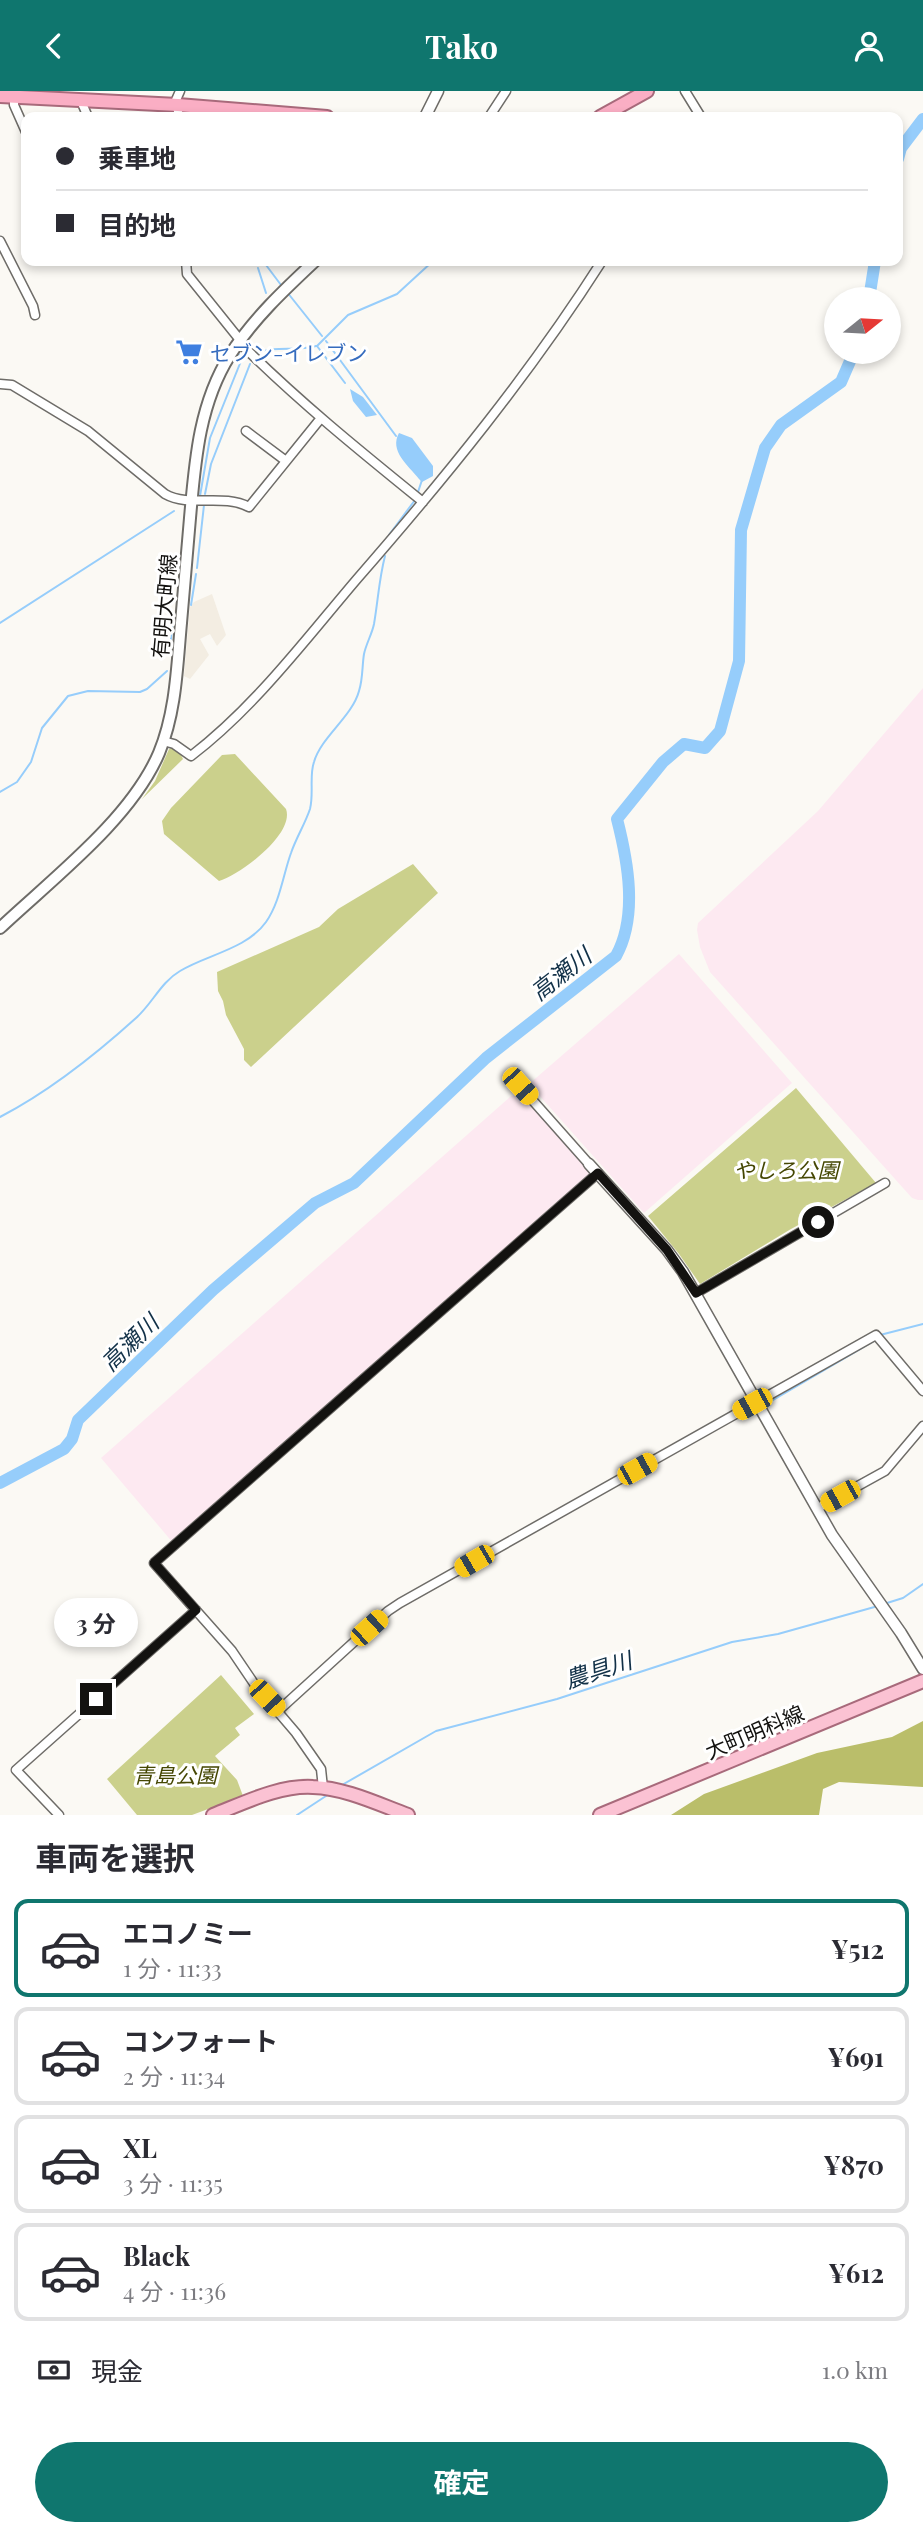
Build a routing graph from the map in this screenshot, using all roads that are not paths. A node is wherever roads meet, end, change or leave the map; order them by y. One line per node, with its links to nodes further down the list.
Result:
1 (180, 91): 10 (street)
2 (438, 91): 13 (street)
3 (506, 91): 14 (street)
4 (647, 91): 15 (highway)
5 (685, 91): 16 (street)
6 (52, 94): 8 (highway); 9 (highway)
7 (0, 96): 8 (highway)
8 (14, 97): 17 (street)
9 (81, 101): 10 (highway); 11 (street)
10 (178, 111): 12 (highway)
11 (86, 112)
12 (203, 112)
13 (428, 112)
14 (492, 112)
15 (609, 112)
16 (698, 112)
17 (21, 121)
18 (0, 241): 22 (street)
19 (186, 266): 23 (street)
20 (310, 266): 23 (main road, 有明大町線)
21 (599, 266): 29 (street)
22 (35, 315)
23 (240, 341): 25 (street); 28 (main road, 有明大町線)
24 (0, 384): 28 (street)
25 (321, 418): 27 (street); 29 (street)
26 (246, 431): 27 (street)
27 (286, 461): 28 (street)
28 (191, 500): 30 (main road, 有明大町線)
29 (424, 502): 30 (street)
30 (163, 741): 31 (main road, 有明大町線)
31 (0, 928)
32 (519, 1085): 33 (street)
33 (589, 1164): 34 (street)
34 (598, 1173): 36 (street); 41 (street)
35 (885, 1183): 36 (street)
36 (696, 1293): 38 (street)
37 (923, 1391): 38 (street)
38 (758, 1402): 40 (street); 44 (street)
39 (923, 1426): 40 (street)
40 (818, 1508): 42 (street)
41 (196, 1610): 44 (street); 47 (street)
42 (923, 1669)
43 (923, 1681): 50 (main road, 大町明科線)
44 (278, 1711): 45 (street)
45 (325, 1788): 46 (main road); 48 (main road)
46 (388, 1812): 49 (main road)
47 (59, 1815)
48 (213, 1815)
49 (408, 1815)
50 (600, 1815)

